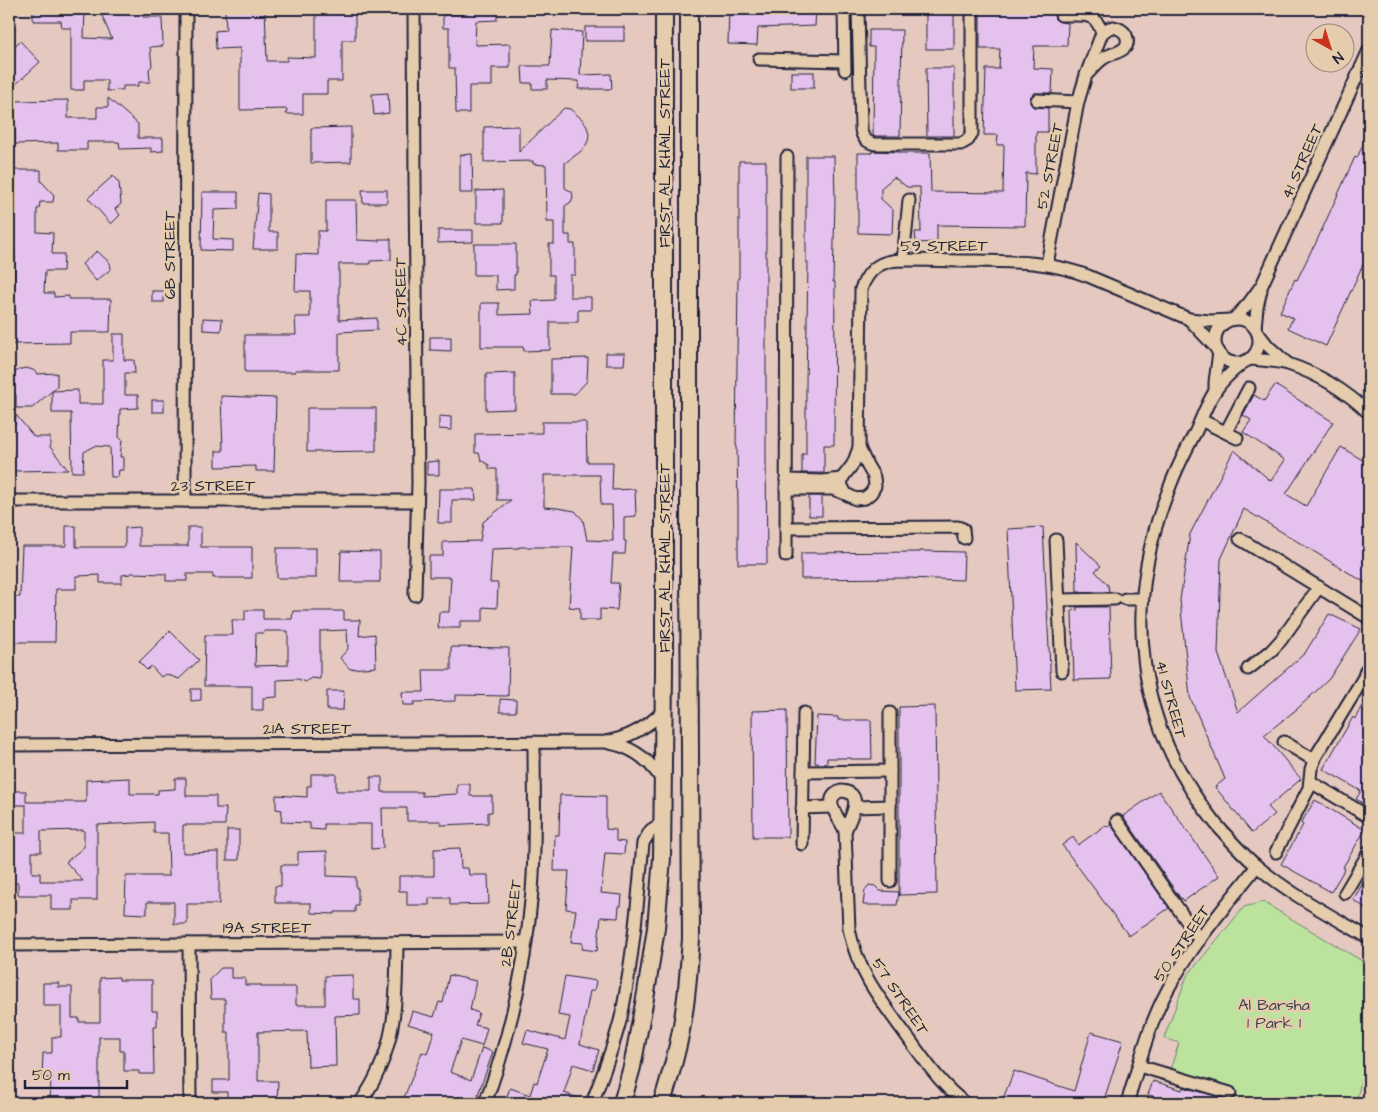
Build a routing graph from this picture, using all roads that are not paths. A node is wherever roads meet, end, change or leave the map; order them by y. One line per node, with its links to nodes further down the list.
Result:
1 (186, 9): 38 (street, 6B STREET)
2 (414, 9): 39 (street, 4C STREET)
3 (664, 9): 32 (main road, FIRST AL KHAIL STREET)
4 (689, 9): 43 (main road, FIRST AL KHAIL STREET)
5 (844, 9): 11 (street)
6 (858, 9): 7 (street)
7 (972, 9)
8 (1061, 15): 9 (street)
9 (1102, 33): 12 (street, 52 STREET); 12 (street)
10 (1369, 50): 19 (street, 41 STREET)
11 (760, 59)
12 (1086, 75): 14 (street, 52 STREET)
13 (1037, 100): 14 (street)
14 (1078, 102): 18 (street, 52 STREET)
15 (786, 157): 35 (street)
16 (909, 200): 17 (street)
17 (903, 260): 18 (street, 59 STREET); 33 (street, 59 STREET)
18 (1046, 264): 20 (street, 59 STREET)
19 (1262, 285): 21 (street, 41 STREET); 22 (street, 41 STREET)
20 (1189, 319): 21 (street, 59 STREET); 23 (street, 59 STREET)
21 (1232, 320): 22 (street); 23 (street)
22 (1256, 330): 24 (street); 25 (street)
23 (1218, 350): 24 (street); 27 (street, 41 STREET)
24 (1247, 360): 25 (street); 27 (street, 41 STREET)
25 (1288, 364): 28 (street)
26 (1249, 388): 30 (street)
27 (1215, 390): 29 (street, 41 STREET)
28 (1369, 413)
29 (1201, 420): 30 (street); 48 (street, 41 STREET)
30 (1226, 432): 31 (street)
31 (1237, 438)
32 (663, 439): 43 (main road); 54 (main road, FIRST AL KHAIL STREET)
33 (859, 448): 34 (street); 36 (street)
34 (841, 480): 35 (street); 36 (street)
35 (786, 484): 36 (street); 40 (street)
36 (846, 494)
37 (9, 501): 38 (street, 23 STREET)
38 (186, 501): 39 (street, 23 STREET)
39 (417, 501): 47 (street, 4C STREET)
40 (786, 528): 41 (street); 45 (street)
41 (964, 538)
42 (1240, 539): 46 (street)
43 (689, 540): 93 (main road, FIRST AL KHAIL STREET)
44 (1056, 540): 49 (street)
45 (786, 556)
46 (1319, 587): 50 (street); 51 (street)
47 (415, 595)
48 (1142, 599): 49 (street); 77 (street, 41 STREET)
49 (1058, 600): 52 (street)
50 (1369, 618)
51 (1248, 669)
52 (1062, 672)
53 (1368, 677): 61 (street)
54 (664, 710): 58 (street, 21A STREET); 65 (main road, FIRST AL KHAIL STREET)
55 (804, 713): 63 (street)
56 (890, 713): 62 (street)
57 (534, 742): 58 (street, 21A STREET); 60 (street, 21A STREET); 82 (street, 2B STREET)
58 (605, 742): 65 (street, 21A STREET)
59 (1284, 742): 61 (street)
60 (9, 745)
61 (1314, 760): 64 (street)
62 (890, 771): 63 (street); 66 (street)
63 (803, 772): 69 (street)
64 (1311, 782): 70 (street); 75 (street)
65 (663, 784): 72 (main road, FIRST AL KHAIL STREET)
66 (890, 806): 68 (street); 78 (street)
67 (832, 807): 68 (street); 69 (street); 73 (street)
68 (855, 807): 73 (street)
69 (802, 808): 74 (street)
70 (1369, 817)
71 (1118, 821): 81 (street)
72 (662, 822): 91 (street); 92 (main road, FIRST AL KHAIL STREET)
73 (845, 831): 94 (street, 57 STREET)
74 (802, 844)
75 (1276, 852)
76 (1369, 852): 79 (street)
77 (1256, 866): 80 (street, 41 STREET); 81 (street, 50 STREET)
78 (890, 881)
79 (1345, 893)
80 (1369, 938)
81 (1200, 940): 86 (street, 50 STREET)
82 (525, 942): 83 (street, 19A STREET); 90 (street, 2B STREET)
83 (397, 943): 84 (street, 19A STREET); 89 (street)
84 (189, 944): 85 (street, 19A STREET); 88 (street)
85 (9, 945)
86 (1138, 1066): 87 (street); 95 (street, 50 STREET)
87 (1230, 1093)
88 (190, 1103)
89 (360, 1103)
90 (485, 1103)
91 (592, 1103)
92 (622, 1103)
93 (662, 1103)
94 (964, 1103)
95 (1127, 1103)

